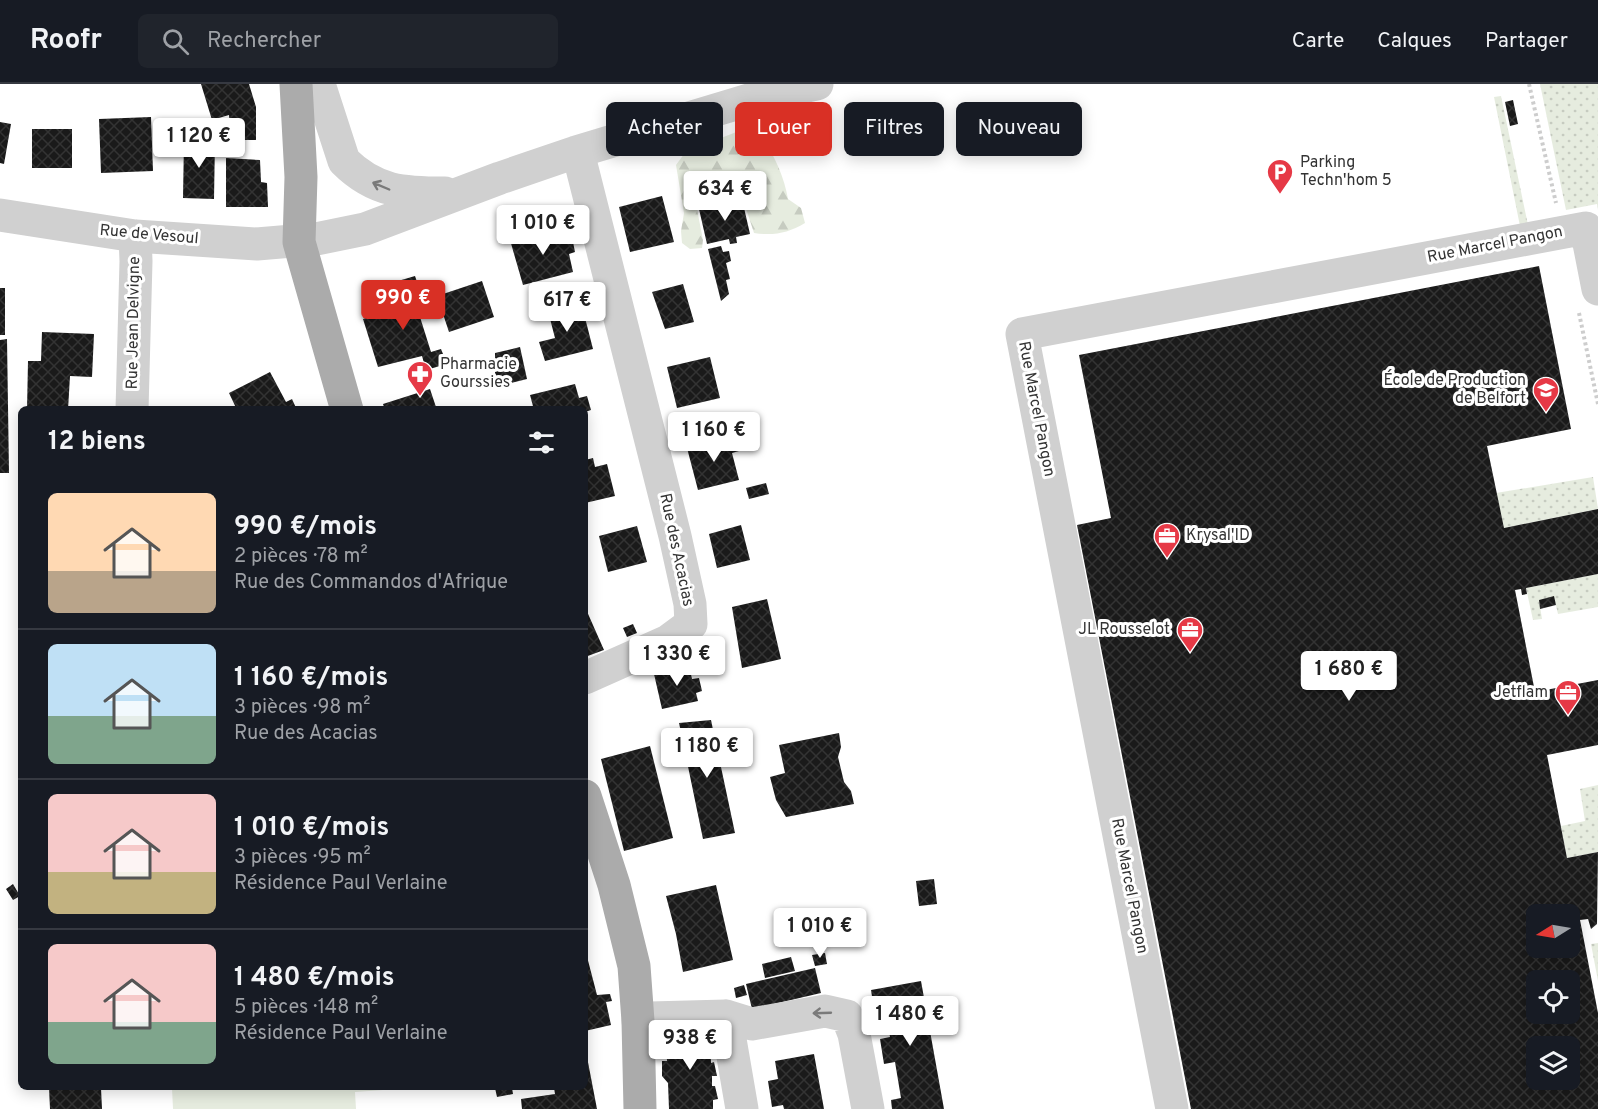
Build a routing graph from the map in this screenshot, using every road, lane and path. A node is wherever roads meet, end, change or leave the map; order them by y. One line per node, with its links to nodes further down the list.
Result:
1 (296, 84): 10 (main road)
2 (319, 84): 6 (street, one-way to 2)
3 (818, 84): 5 (street, Rue de Vesoul)
4 (1529, 84): 8 (path)
5 (576, 152): 6 (street, Rue de Vesoul); 15 (street, Rue des Acacias)
6 (459, 193): 10 (street, Rue de Vesoul)
7 (0, 215): 9 (street, Rue de Vesoul)
8 (1562, 233): 11 (street, Rue Marcel Pangon); 22 (street, Rue Marcel Pangon)
9 (135, 236): 10 (street, Rue de Vesoul); 13 (street, Rue Jean Delvigne)
10 (299, 242): 14 (main road)
11 (1588, 301): 12 (path)
12 (1598, 404)
13 (132, 406)
14 (346, 406)
15 (588, 677)
16 (588, 805): 18 (main road)
17 (726, 1016): 18 (street); 20 (street); 21 (street, one-way to 17)
18 (639, 1021): 19 (main road)
19 (640, 1109)
20 (742, 1109)
21 (868, 1109)
22 (1172, 1109)

